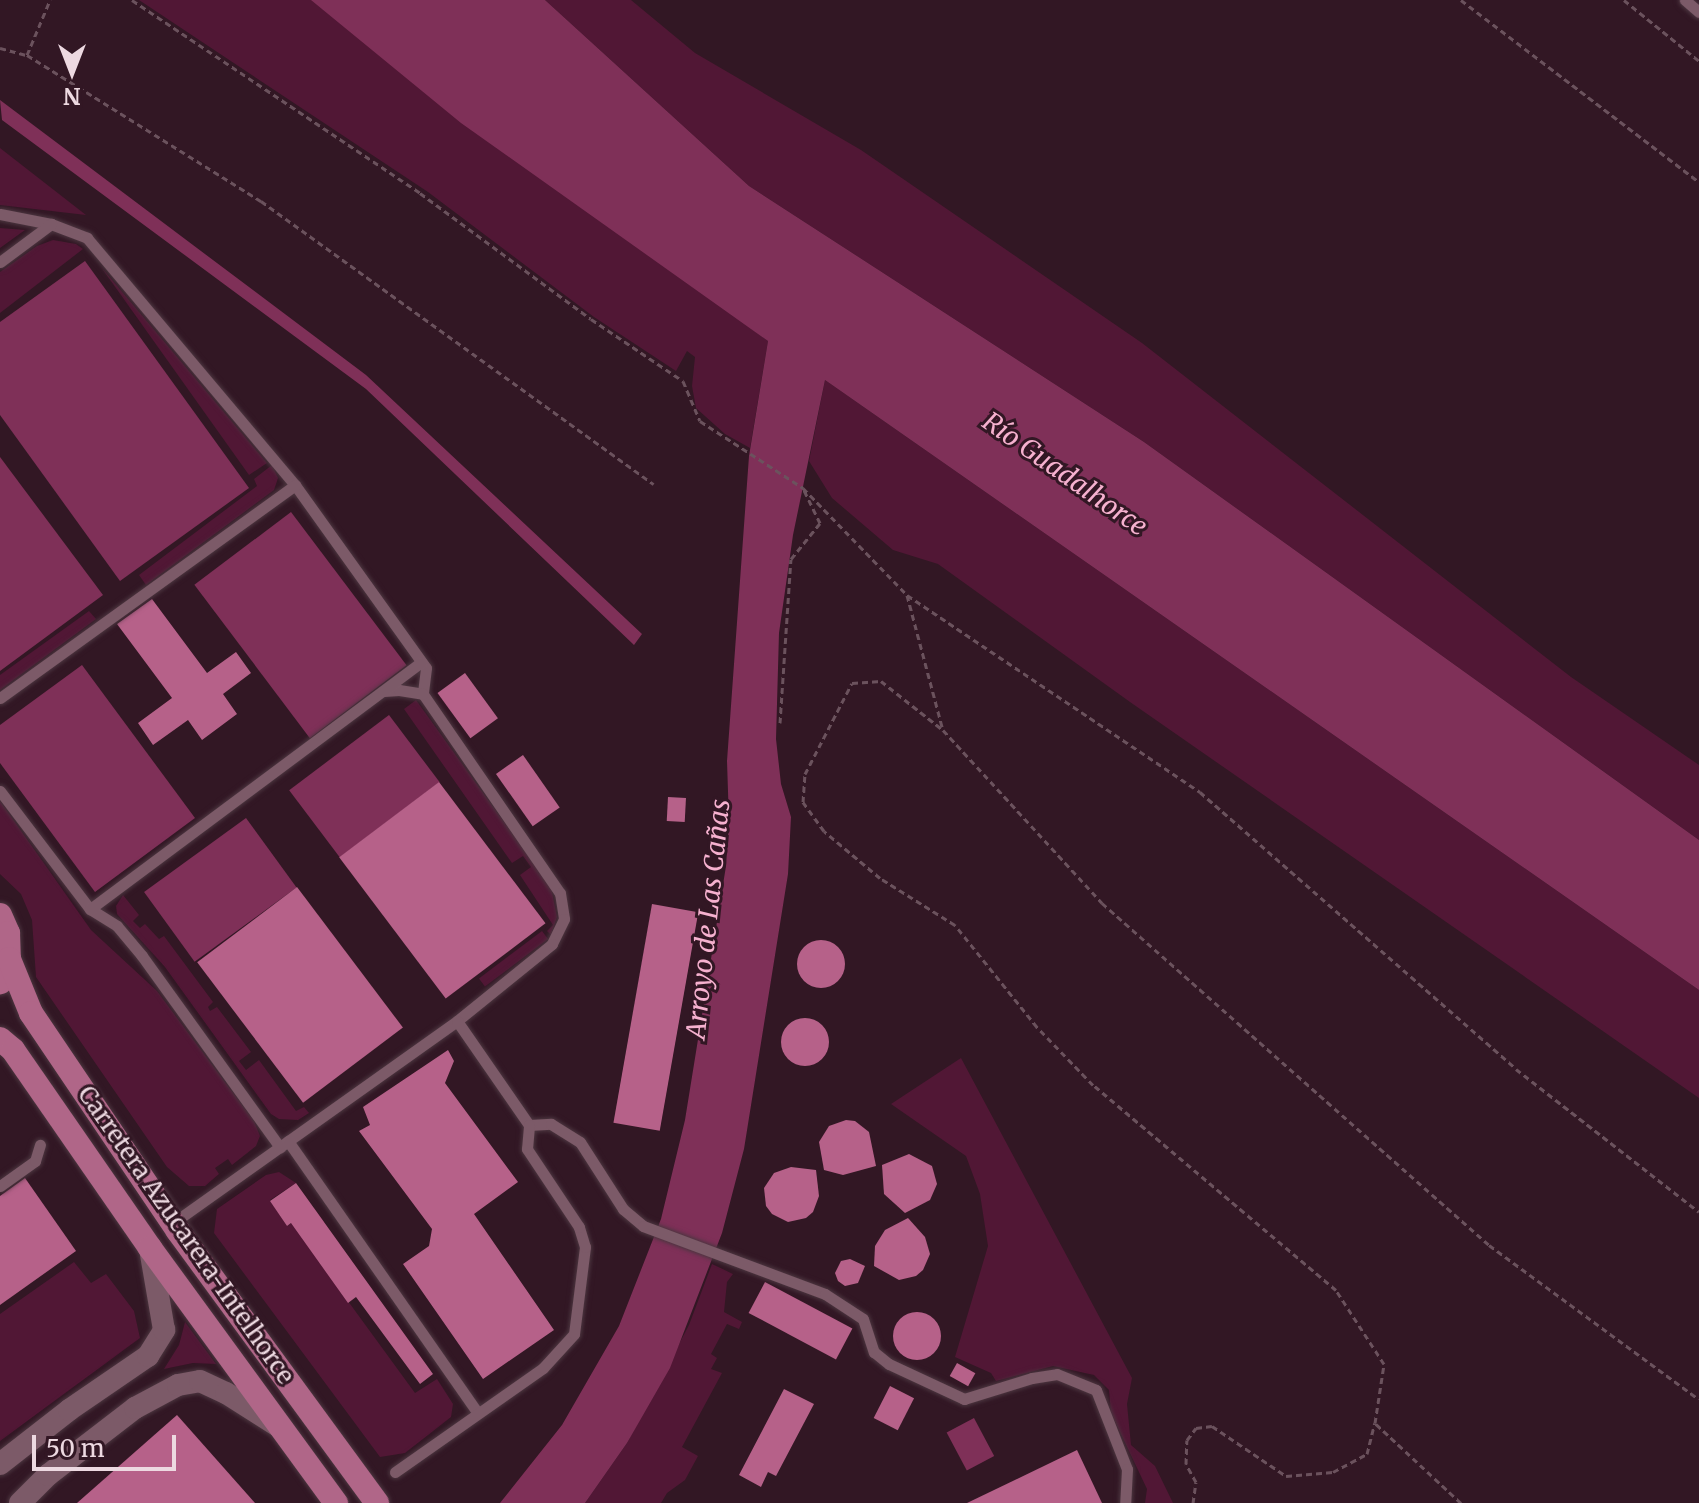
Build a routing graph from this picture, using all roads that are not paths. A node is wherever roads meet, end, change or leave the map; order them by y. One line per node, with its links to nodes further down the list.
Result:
1 (1685, 0): 2 (lane)
2 (1699, 12)
3 (0, 214): 4 (lane)
4 (51, 224): 5 (lane); 6 (lane)
5 (0, 262)
6 (295, 485): 7 (lane); 10 (lane)
7 (421, 662): 8 (lane); 9 (lane)
8 (382, 692): 9 (lane); 12 (lane)
9 (423, 694): 16 (lane)
10 (0, 698)
11 (0, 791): 12 (lane)
12 (90, 909): 19 (lane)
13 (0, 915): 14 (main road, Carretera Azucarera-Intelhorce)
14 (9, 959): 15 (main road); 22 (main road, Carretera Azucarera-Intelhorce)
15 (0, 982)
16 (457, 1021): 18 (lane); 19 (lane)
17 (0, 1039): 23 (main road, Carretera Azucarera-Intelhorce)
18 (529, 1125): 24 (lane); 31 (lane)
19 (284, 1144): 22 (lane); 24 (lane)
20 (40, 1145): 21 (lane)
21 (0, 1186)
22 (173, 1223): 30 (main road, Carretera Azucarera-Intelhorce)
23 (150, 1248): 25 (main road, Carretera Azucarera-Intelhorce); 26 (street)
24 (477, 1412): 27 (lane)
25 (282, 1429): 28 (street); 29 (main road, Carretera Azucarera-Intelhorce)
26 (0, 1464)
27 (395, 1472)
28 (20, 1503)
29 (336, 1503)
30 (377, 1503)
31 (1125, 1503)

